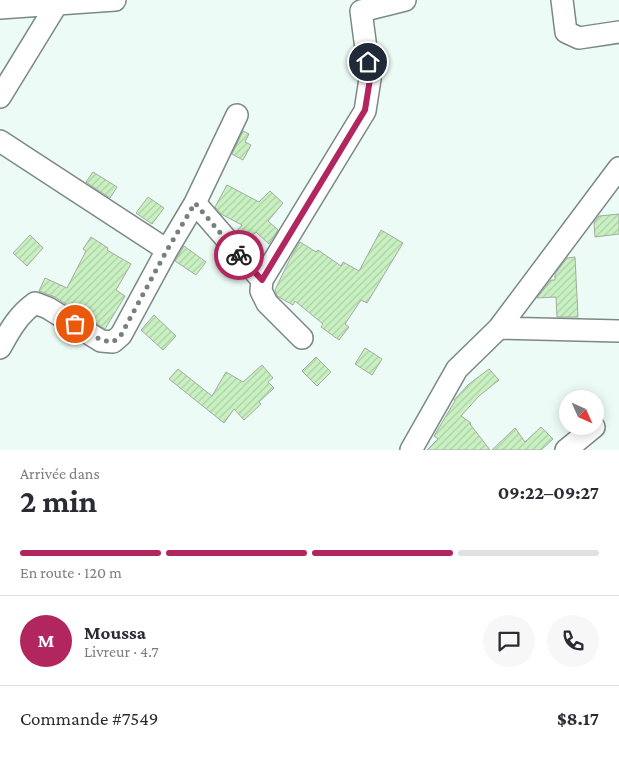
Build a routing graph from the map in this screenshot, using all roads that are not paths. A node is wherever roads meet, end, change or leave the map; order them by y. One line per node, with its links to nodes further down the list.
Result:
1 (113, 0): 4 (street)
2 (405, 0): 13 (street)
3 (562, 0): 6 (street)
4 (57, 4): 5 (street); 7 (street)
5 (0, 8)
6 (619, 32)
7 (0, 97)
8 (237, 115): 11 (street)
9 (0, 141): 12 (street)
10 (619, 168): 14 (street)
11 (195, 203): 12 (street); 13 (street)
12 (167, 250): 17 (street)
13 (262, 280): 16 (street)
14 (499, 328): 15 (street); 19 (street)
15 (619, 332)
16 (302, 338)
17 (0, 348)
18 (585, 435): 20 (street)
19 (410, 450)
20 (566, 450)

